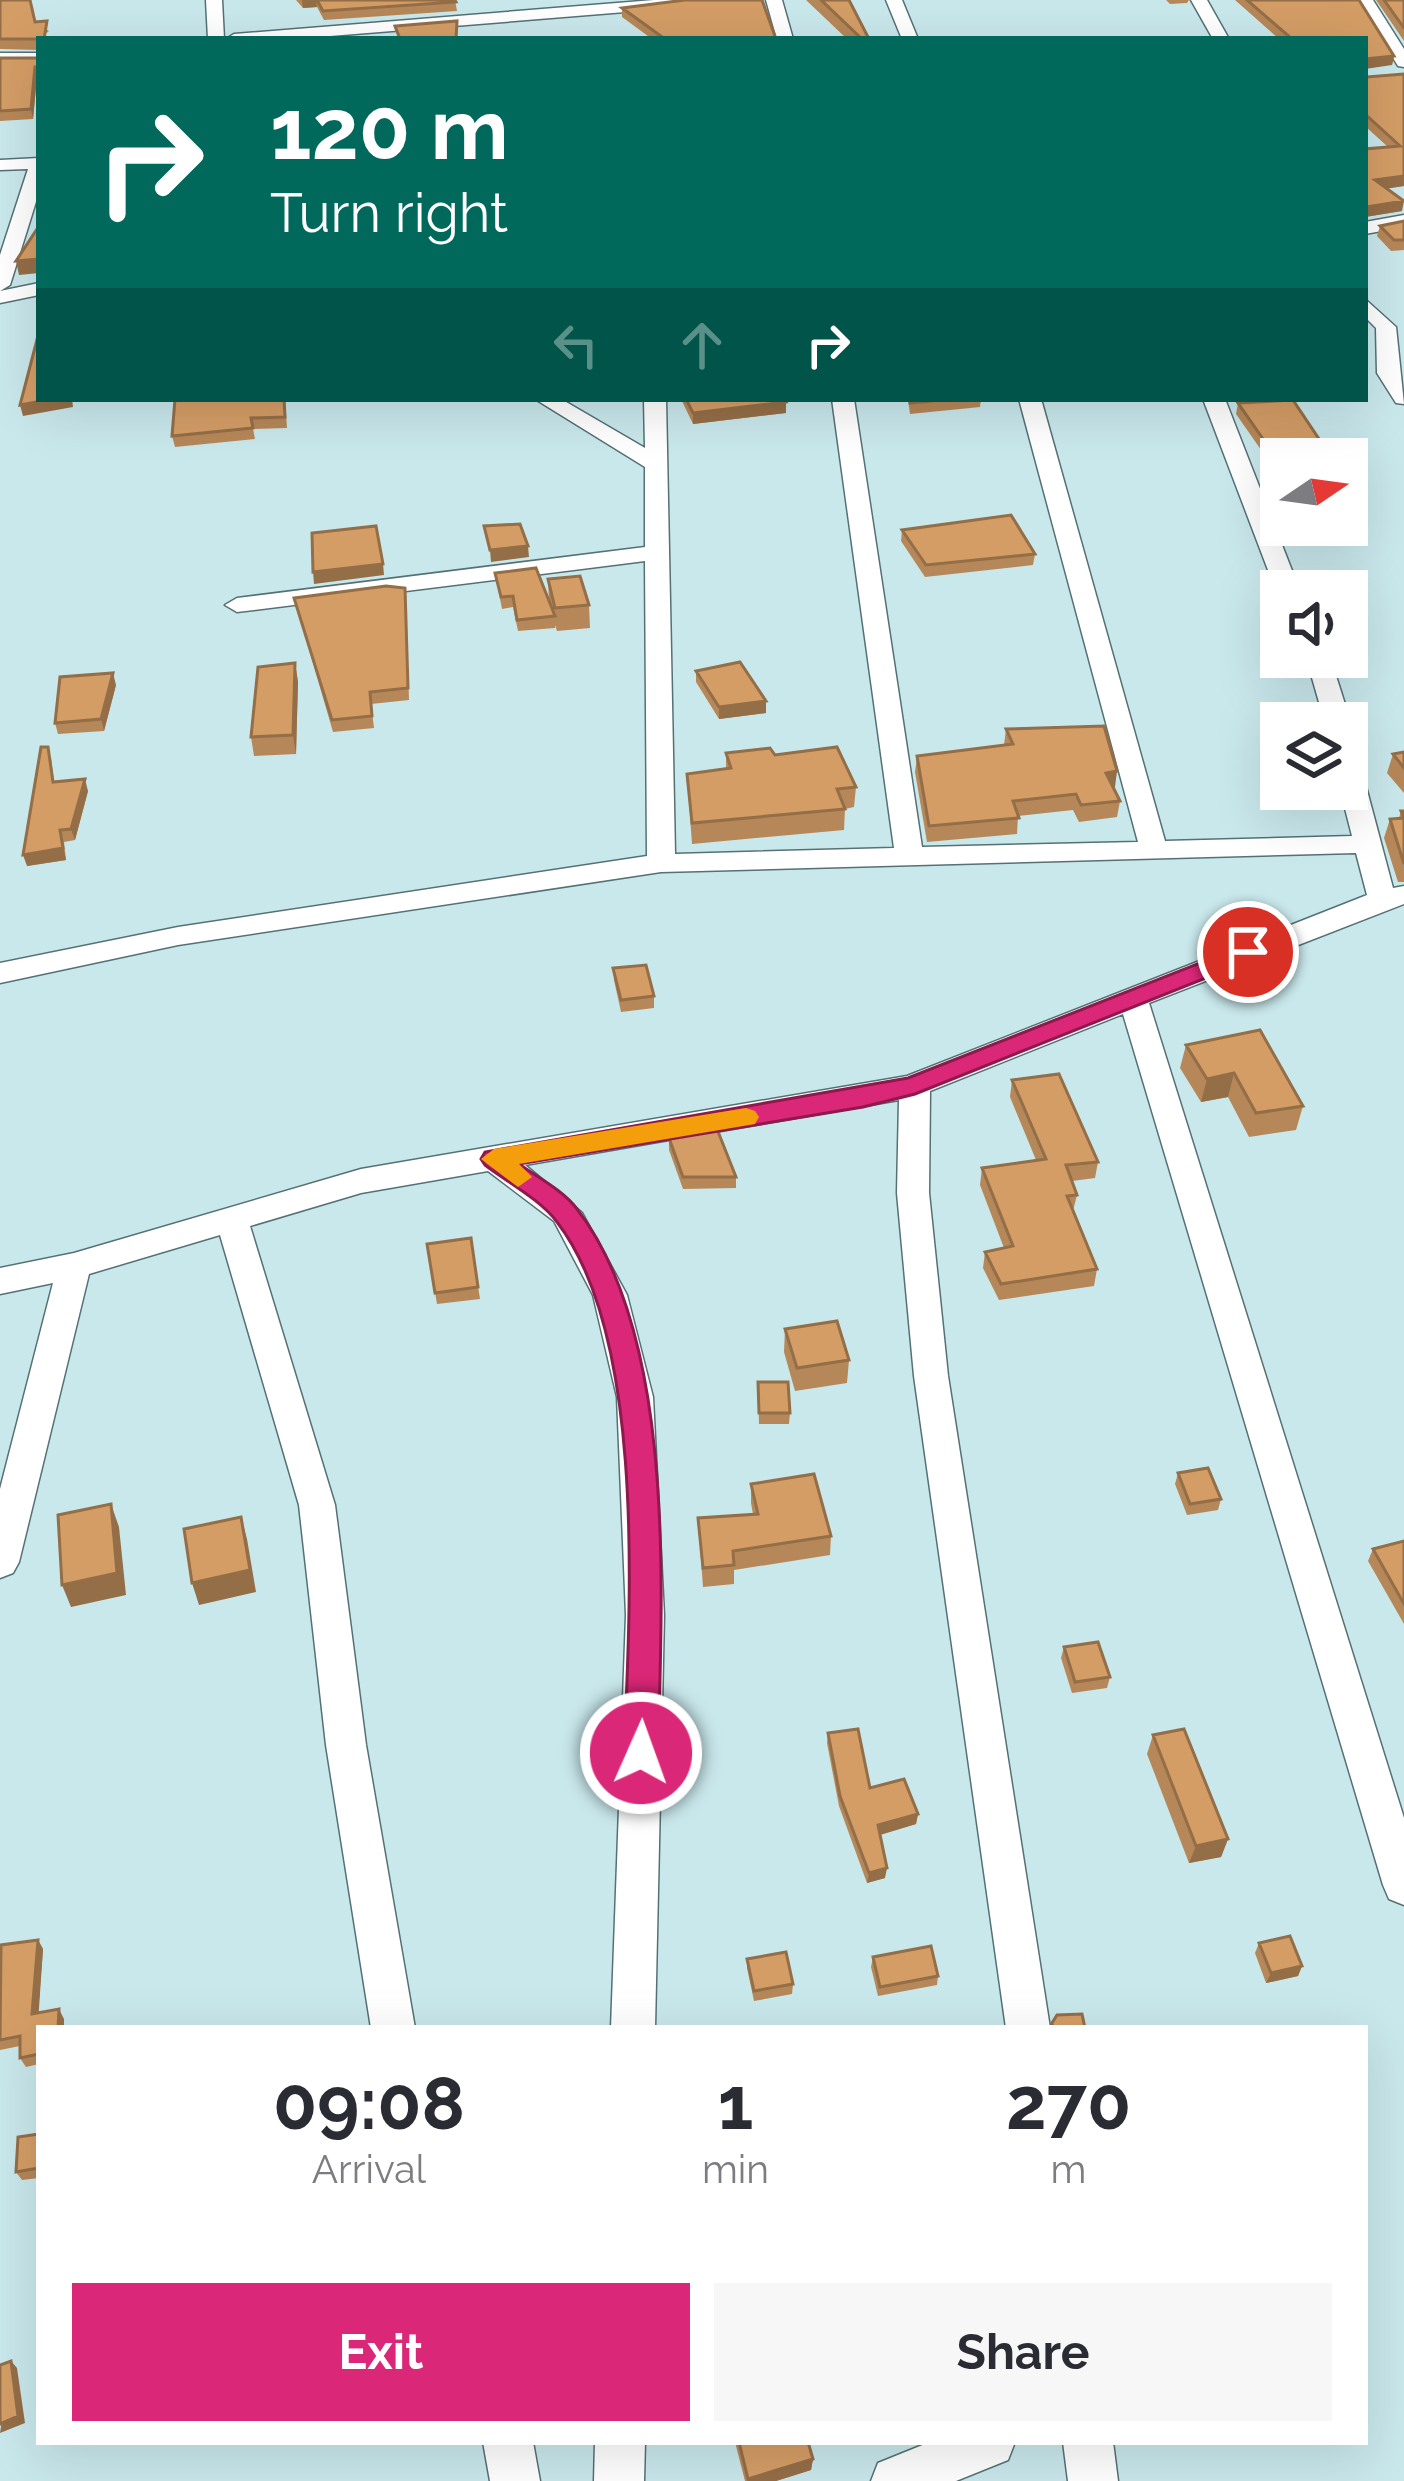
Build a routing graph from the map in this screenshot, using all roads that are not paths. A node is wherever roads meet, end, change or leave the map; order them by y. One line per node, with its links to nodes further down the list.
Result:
1 (214, 0): 9 (street)
2 (712, 0): 8 (street)
3 (774, 0): 11 (street)
4 (893, 0): 12 (street)
5 (1199, 0): 13 (street)
6 (1365, 0): 16 (street)
7 (512, 8): 8 (street); 10 (street)
8 (646, 9)
9 (216, 36)
10 (256, 36)
11 (784, 36)
12 (909, 36)
13 (1219, 36)
14 (0, 58): 15 (street)
15 (36, 58)
16 (1404, 62)
17 (1404, 74): 18 (street)
18 (1384, 76)
19 (36, 163): 20 (street)
20 (0, 165)
21 (36, 172): 24 (street)
22 (1404, 221): 23 (street)
23 (1368, 227)
24 (0, 285)
25 (36, 290): 26 (street)
26 (0, 297)
27 (1368, 307): 28 (street)
28 (1404, 398)
29 (551, 402): 34 (street)
30 (655, 402): 34 (street)
31 (843, 402): 41 (street)
32 (1031, 402): 40 (street)
33 (1215, 402): 36 (street)
34 (656, 464): 35 (street)
35 (658, 552): 37 (street); 42 (street)
36 (1280, 570)
37 (237, 605)
38 (1358, 810): 39 (street)
39 (1366, 844): 40 (street); 43 (street)
40 (1154, 849): 41 (street)
41 (909, 856): 42 (street)
42 (662, 863): 44 (street)
43 (1393, 897): 45 (street)
44 (0, 974)
45 (1132, 998): 46 (street); 52 (street)
46 (915, 1085): 47 (street); 55 (street)
47 (494, 1159): 48 (street); 54 (street)
48 (231, 1218): 49 (street); 53 (street)
49 (74, 1266): 50 (street); 51 (street)
50 (0, 1281)
51 (0, 1562)
52 (1404, 1885)
53 (393, 2025)
54 (633, 2025)
55 (1028, 2025)
56 (509, 2445): 60 (street)
57 (620, 2445): 61 (street)
58 (983, 2445): 62 (street)
59 (1088, 2445): 63 (street)
60 (515, 2481)
61 (619, 2481)
62 (896, 2481)
63 (1093, 2481)

